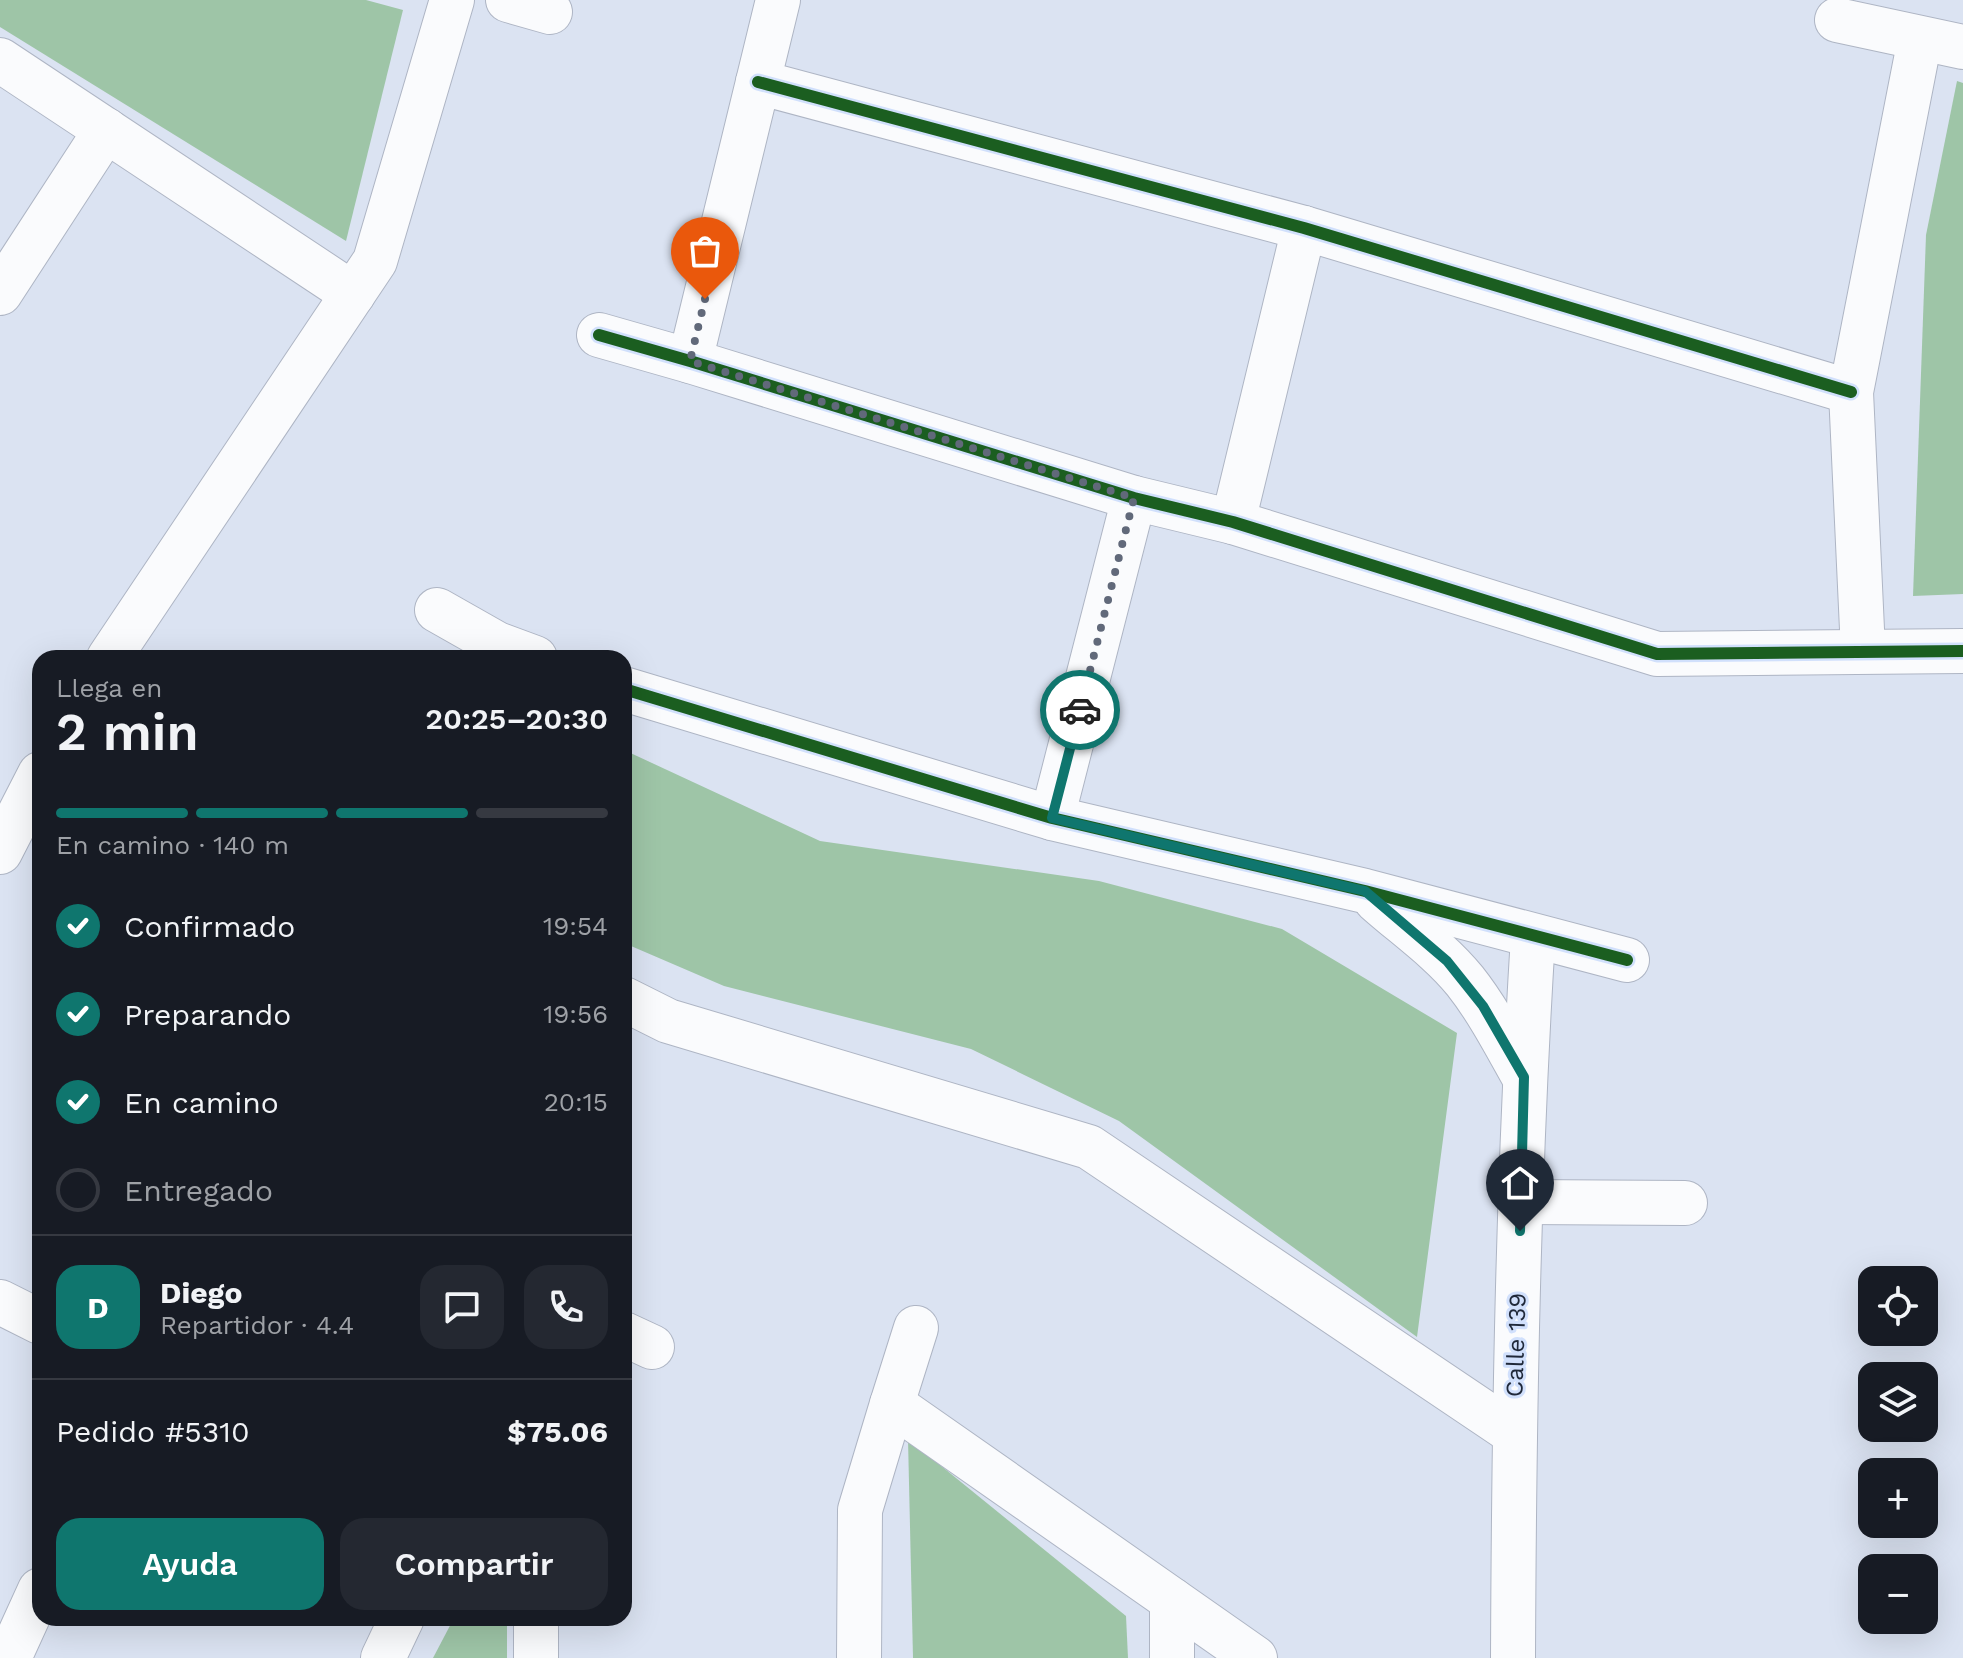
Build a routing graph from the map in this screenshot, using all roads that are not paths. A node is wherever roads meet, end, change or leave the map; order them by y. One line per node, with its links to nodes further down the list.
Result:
1 (452, 0): 13 (street)
2 (508, 0): 4 (street)
3 (778, 0): 9 (street)
4 (550, 12)
5 (1837, 20): 6 (street)
6 (1920, 39): 7 (street); 16 (street)
7 (1963, 47)
8 (0, 60): 10 (street)
9 (758, 82): 11 (street); 15 (street)
10 (106, 130): 12 (street); 13 (street)
11 (1304, 228): 16 (street); 18 (street)
12 (0, 293)
13 (353, 294): 20 (street)
14 (599, 335): 15 (street)
15 (690, 361): 17 (street)
16 (1851, 392): 22 (street)
17 (1134, 498): 18 (street); 26 (street)
18 (1233, 522): 22 (street)
19 (437, 610): 21 (street)
20 (114, 650)
21 (502, 650)
22 (1863, 651): 23 (street)
23 (1963, 651)
24 (632, 694): 26 (street)
25 (32, 805): 27 (street)
26 (1052, 818): 28 (street)
27 (0, 852)
28 (1365, 891): 29 (street); 32 (street)
29 (1533, 937): 30 (street); 32 (street, Calle 139)
30 (1627, 960)
31 (632, 1003): 39 (street)
32 (1524, 1077): 33 (street, Calle 139)
33 (1521, 1202): 34 (street); 39 (street, Calle 139)
34 (1685, 1203)
35 (0, 1302): 36 (street)
36 (32, 1318)
37 (916, 1328): 38 (street)
38 (892, 1404): 40 (street); 47 (street)
39 (1514, 1433): 50 (street, Calle 139)
40 (1172, 1600): 48 (street); 49 (street)
41 (32, 1608): 44 (street)
42 (398, 1626): 45 (street)
43 (536, 1626): 46 (street)
44 (9, 1658)
45 (383, 1658)
46 (536, 1658)
47 (859, 1658)
48 (1172, 1658)
49 (1255, 1658)
50 (1513, 1658)

